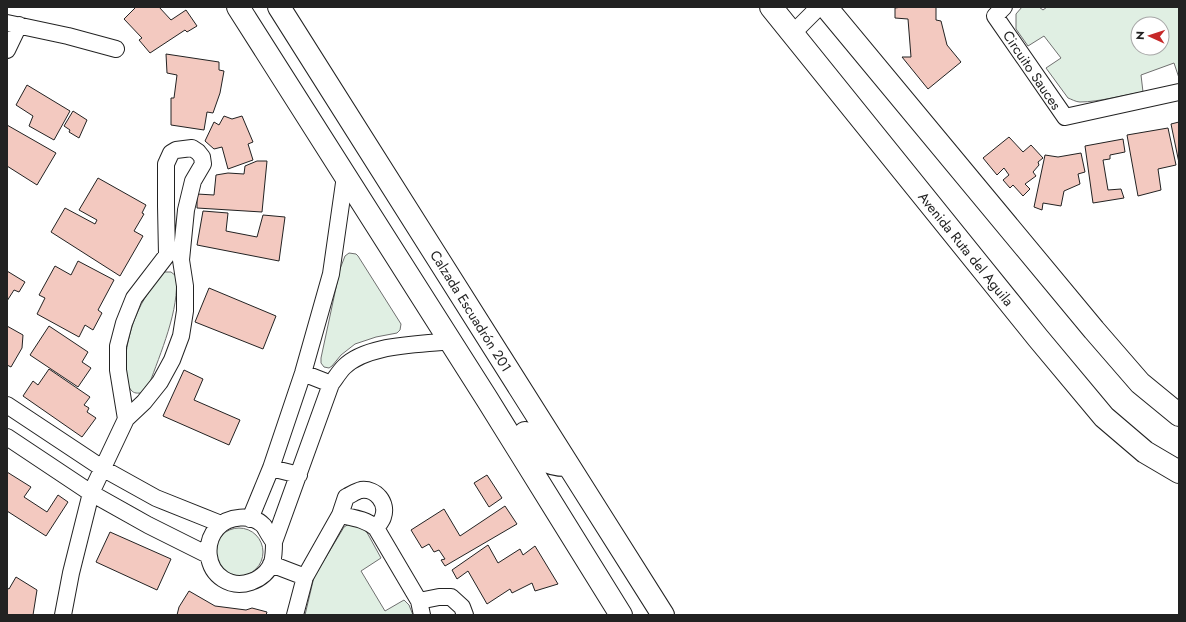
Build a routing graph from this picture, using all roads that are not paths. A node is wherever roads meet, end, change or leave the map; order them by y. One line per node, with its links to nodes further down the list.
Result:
1 (238, 7): 12 (main road)
2 (279, 7): 22 (main road, Calzada Escuadrón 201)
3 (819, 7): 8 (street)
4 (826, 7): 19 (main road)
5 (1004, 7): 11 (street, Circuito Sauces)
6 (772, 8): 8 (main road, Avenida Ruta del Aguila)
7 (13, 24): 9 (street); 10 (street)
8 (792, 34): 25 (main road, Avenida Ruta del Aguila)
9 (116, 49)
10 (7, 50)
11 (1179, 92)
12 (345, 176): 14 (main road); 15 (street)
13 (174, 258): 13 (street); 20 (street); 20 (street)
14 (450, 341): 16 (street); 17 (main road)
15 (303, 373): 16 (street); 24 (street)
16 (331, 384): 26 (street)
17 (480, 388): 22 (main road); 36 (main road)
18 (7, 406): 23 (street)
19 (1179, 415)
20 (126, 419): 23 (street)
21 (7, 437): 27 (street)
22 (567, 464): 43 (main road, Calzada Escuadrón 201)
23 (102, 468): 27 (street); 30 (street)
24 (271, 468): 26 (street); 29 (street)
25 (1179, 472)
26 (299, 475): 32 (street)
27 (91, 493): 33 (street); 38 (street)
28 (340, 515): 31 (street); 31 (street); 35 (street)
29 (250, 518): 30 (street); 32 (street)
30 (221, 524): 33 (street)
31 (376, 528): 37 (street)
32 (274, 542): 34 (street)
33 (208, 555): 34 (street)
34 (271, 564): 35 (street)
35 (305, 577): 39 (street)
36 (608, 593): 41 (main road); 42 (main road)
37 (420, 608): 40 (street)
38 (63, 615)
39 (294, 615)
40 (465, 615)
41 (609, 615)
42 (621, 615)
43 (663, 615)

